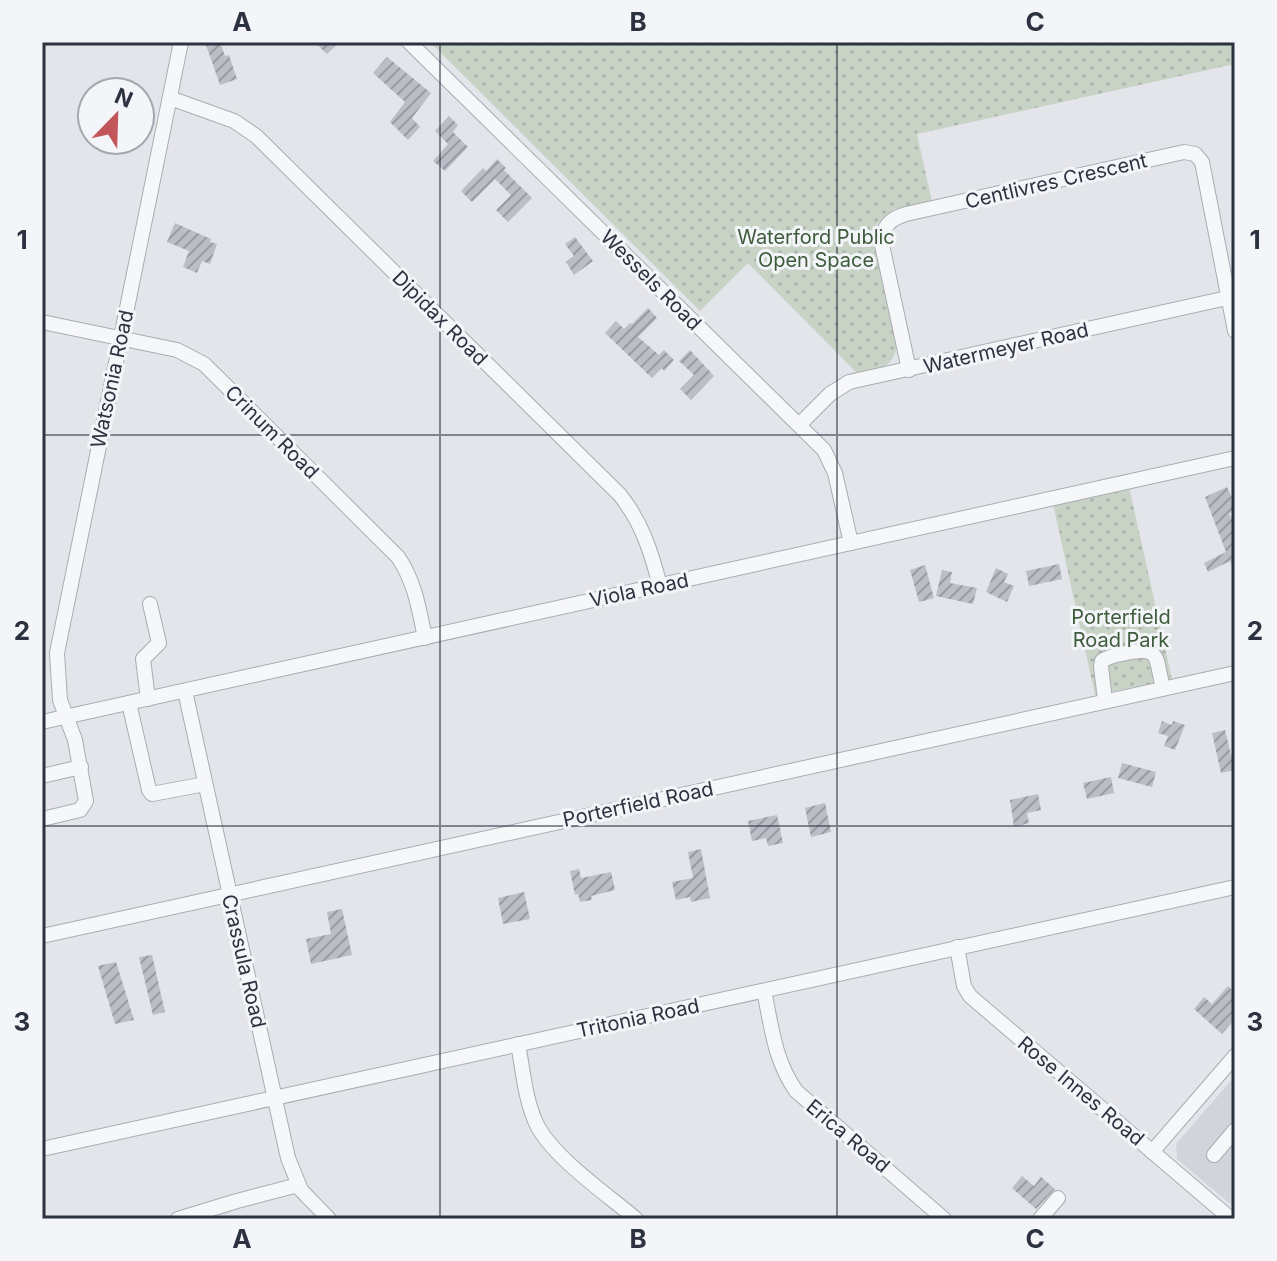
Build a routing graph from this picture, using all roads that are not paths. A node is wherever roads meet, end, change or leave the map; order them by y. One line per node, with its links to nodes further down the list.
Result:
1 (181, 42): 3 (street, Watsonia Road)
2 (409, 42): 9 (street, Wessels Road)
3 (170, 98): 7 (street, Watsonia Road); 12 (street, Dipidax Road)
4 (1227, 298): 6 (street, Centlivres Crescent); 8 (street, Watermeyer Road); 8 (street, Centlivres Crescent)
5 (42, 322): 7 (street, Crinum Road)
6 (1235, 331)
7 (120, 338): 14 (street, Crinum Road); 21 (street, Watsonia Road)
8 (909, 370): 9 (street, Watermeyer Road)
9 (799, 425): 11 (street, Wessels Road)
10 (1235, 458): 11 (street, Viola Road)
11 (851, 543): 12 (street, Viola Road)
12 (660, 586): 14 (street, Viola Road)
13 (150, 604): 18 (street)
14 (425, 638): 17 (street, Viola Road)
15 (1235, 673): 16 (street, Porterfield Road)
16 (1163, 688): 19 (street, Porterfield Road); 19 (street)
17 (185, 691): 18 (street, Viola Road); 25 (street, Crassula Road)
18 (148, 699): 20 (street, Viola Road)
19 (1105, 700): 28 (street, Porterfield Road)
20 (129, 703): 21 (street, Viola Road); 25 (street)
21 (68, 716): 22 (street, Viola Road); 23 (street, Watsonia Road)
22 (42, 722)
23 (81, 767): 24 (street); 26 (street, Watsonia Road)
24 (42, 776)
25 (205, 784): 28 (street, Crassula Road)
26 (42, 819)
27 (1235, 887): 30 (street, Tritonia Road)
28 (229, 894): 29 (street, Porterfield Road); 34 (street, Crassula Road)
29 (42, 936)
30 (957, 947): 31 (street, Tritonia Road); 37 (street, Rose Innes Road)
31 (764, 991): 32 (street, Tritonia Road); 46 (street, Erica Road)
32 (518, 1044): 34 (street, Tritonia Road); 45 (street)
33 (1233, 1064): 37 (street)
34 (274, 1097): 36 (street, Tritonia Road); 39 (street, Crassula Road)
35 (1235, 1130): 38 (street)
36 (42, 1149)
37 (1152, 1152): 48 (street, Rose Innes Road)
38 (1214, 1155)
39 (298, 1185): 41 (street); 44 (street, Crassula Road)
40 (1058, 1198): 47 (street)
41 (237, 1201): 42 (street); 43 (street)
42 (178, 1219)
43 (221, 1219)
44 (329, 1219)
45 (636, 1219)
46 (944, 1219)
47 (1040, 1219)
48 (1231, 1219)

